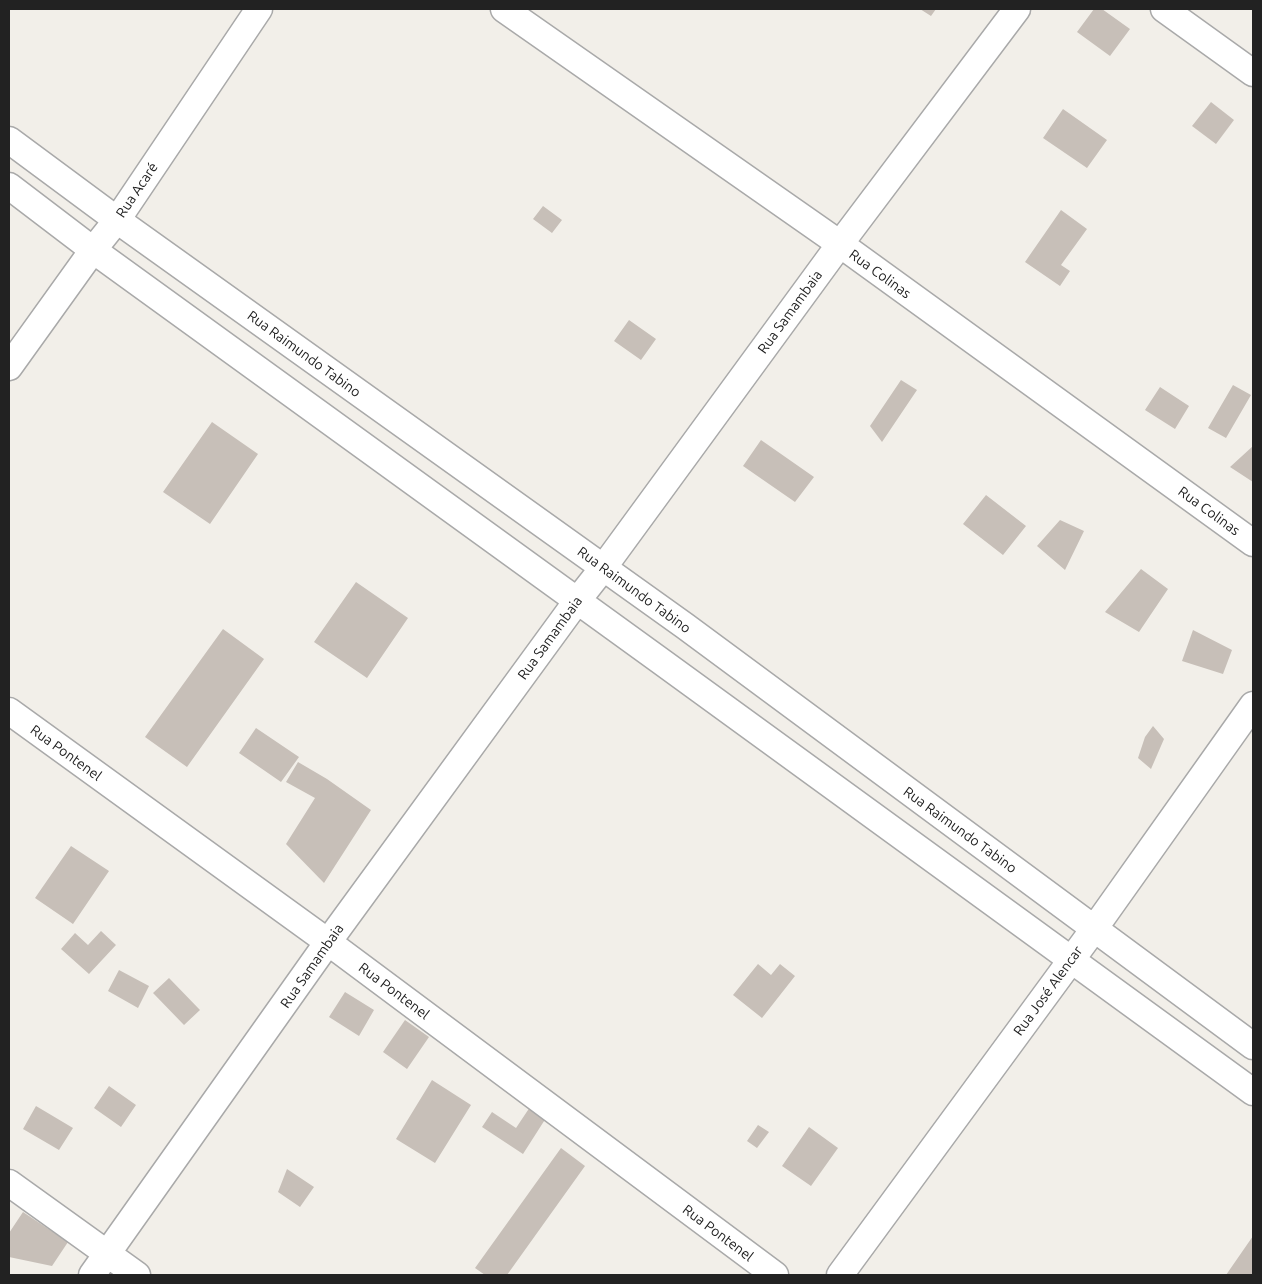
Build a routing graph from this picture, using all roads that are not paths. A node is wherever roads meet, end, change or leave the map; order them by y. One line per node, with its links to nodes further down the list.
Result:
1 (504, 9): 9 (street, Rua Colinas)
2 (1017, 9): 9 (street, Rua Samambaia)
3 (1164, 9): 5 (street)
4 (248, 13): 8 (street, Rua Acaré)
5 (1253, 73)
6 (9, 140): 8 (street, Rua Raimundo Tabino)
7 (9, 186): 10 (street)
8 (117, 220): 10 (street, Rua Acaré); 13 (street, Rua Raimundo Tabino)
9 (840, 244): 12 (street, Rua Colinas); 13 (street, Rua Samambaia)
10 (93, 250): 11 (street, Rua Acaré); 14 (street)
11 (9, 367)
12 (1253, 543)
13 (603, 568): 14 (street, Rua Samambaia); 15 (street, Rua Raimundo Tabino)
14 (577, 601): 16 (street); 20 (street, Rua Samambaia)
15 (685, 626): 16 (street); 19 (street, Rua Raimundo Tabino)
16 (662, 662): 21 (street)
17 (1253, 705): 19 (street, Rua José Alencar)
18 (9, 711): 20 (street, Rua Pontenel)
19 (1094, 929): 21 (street, Rua José Alencar); 22 (street, Rua Raimundo Tabino)
20 (328, 942): 25 (street, Rua Samambaia); 28 (street, Rua Pontenel)
21 (1071, 960): 23 (street); 29 (street, Rua José Alencar)
22 (1253, 1046)
23 (1253, 1092)
24 (9, 1183): 25 (street)
25 (108, 1254): 26 (street, Rua Samambaia); 27 (street)
26 (92, 1275)
27 (137, 1275)
28 (775, 1275)
29 (840, 1275)

